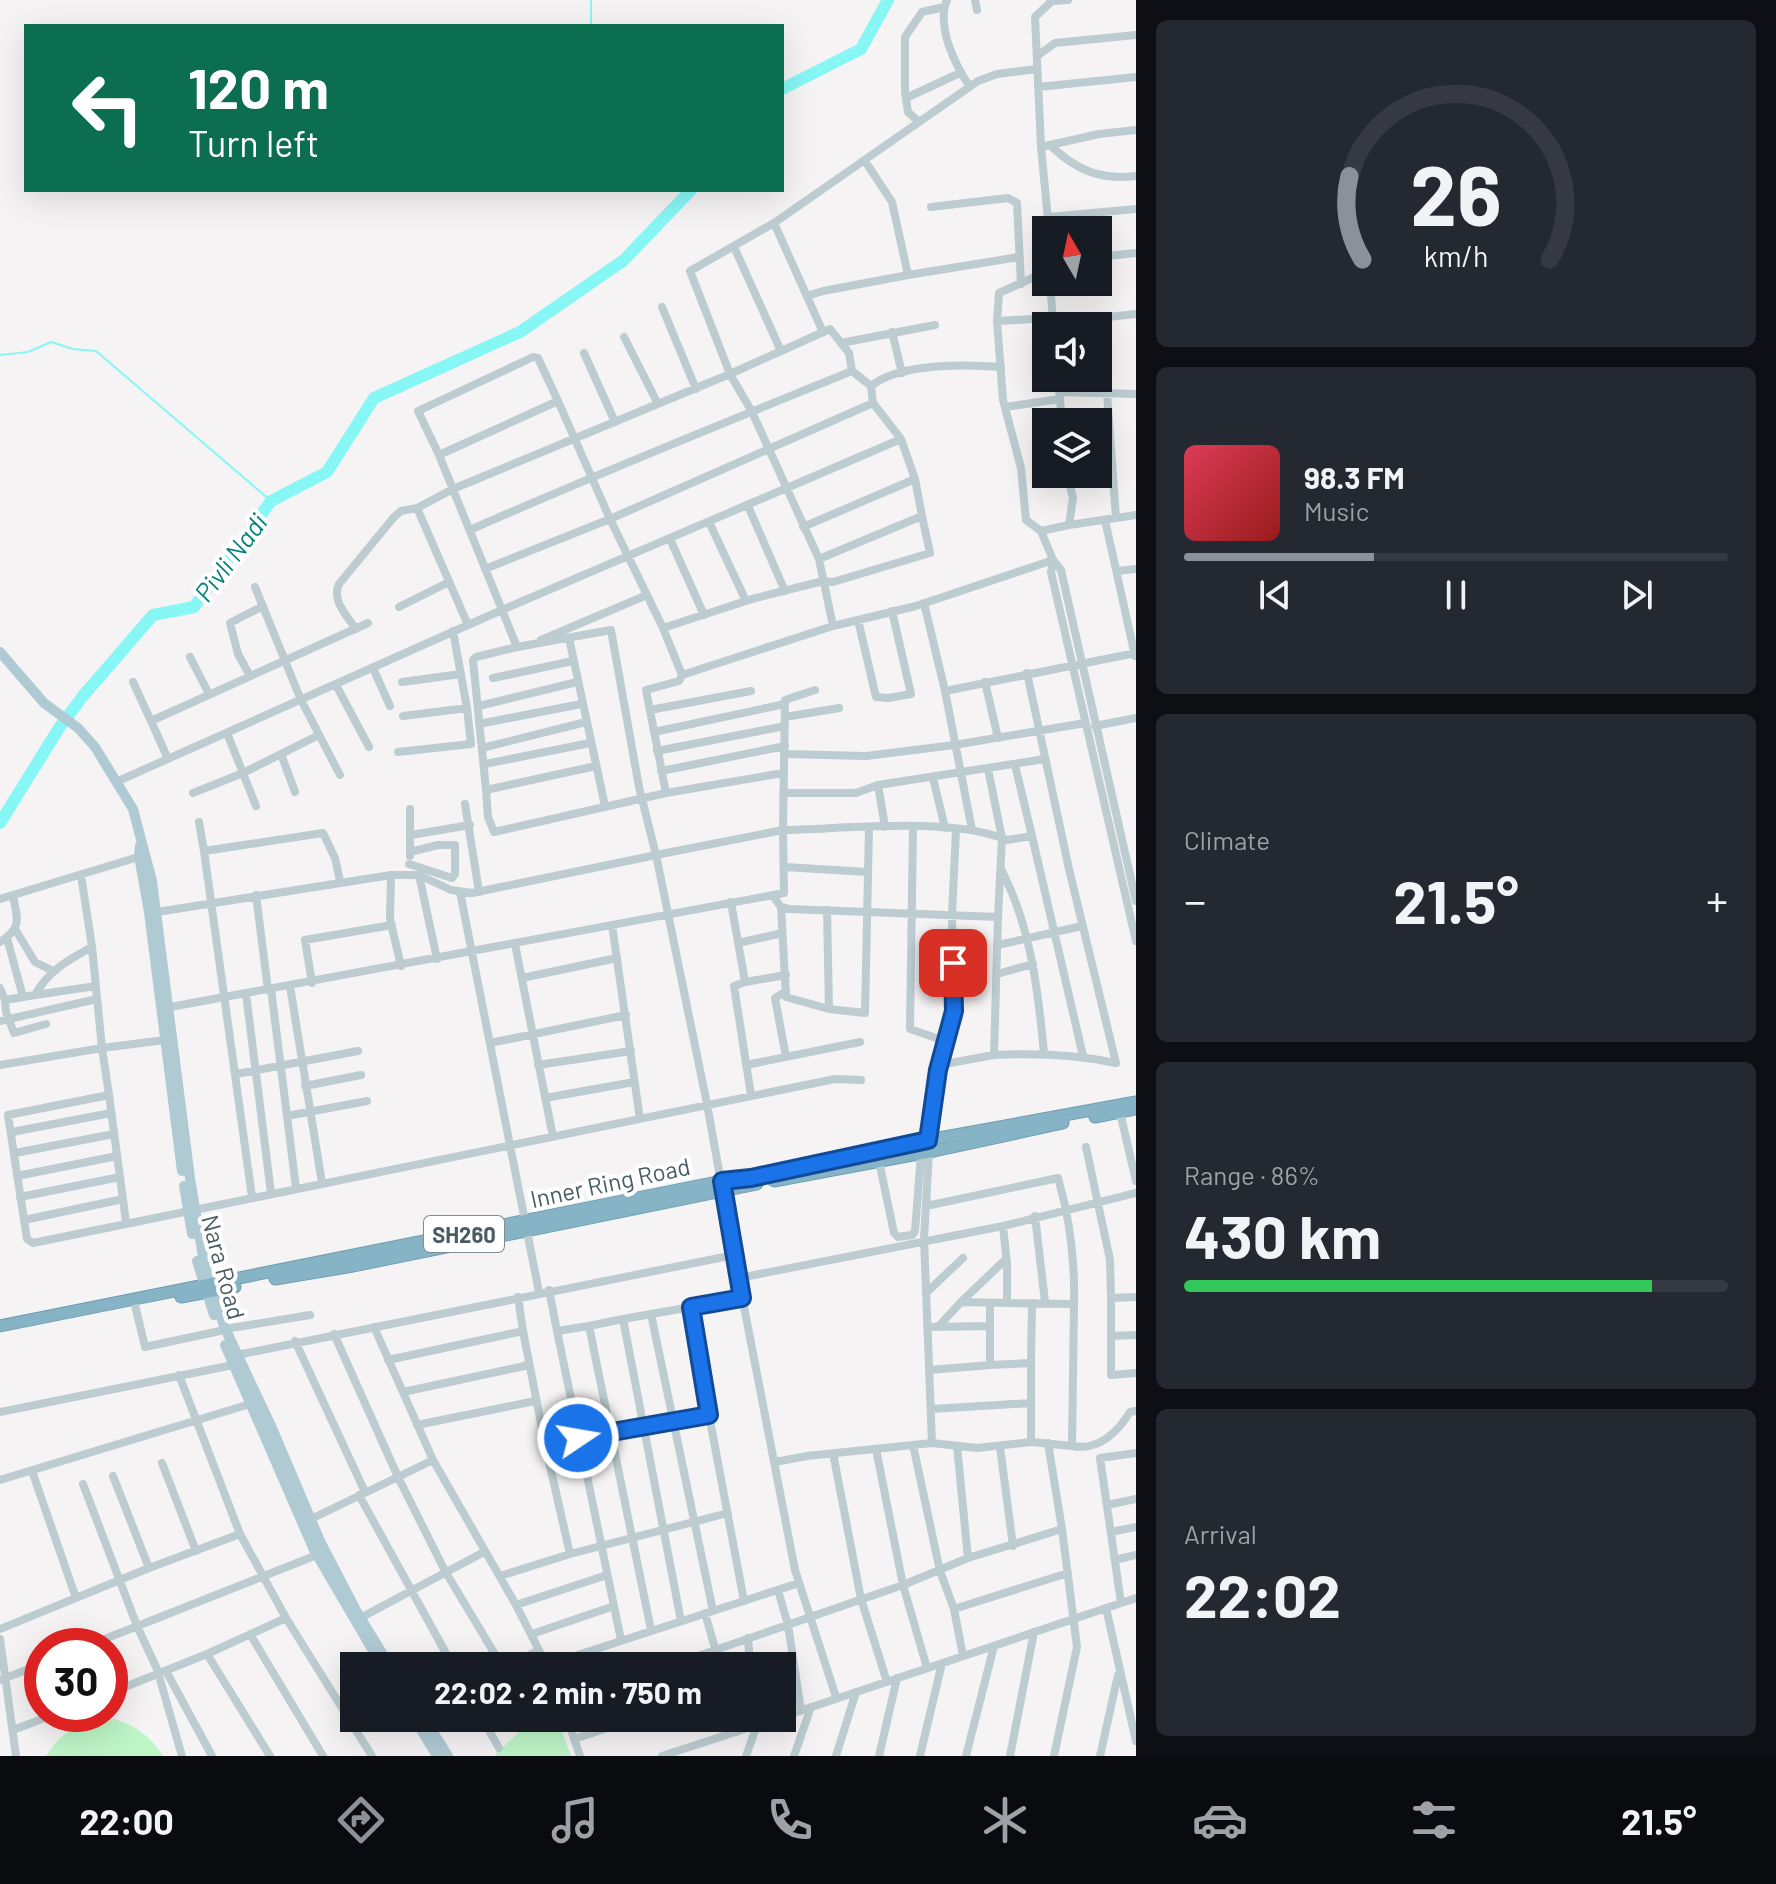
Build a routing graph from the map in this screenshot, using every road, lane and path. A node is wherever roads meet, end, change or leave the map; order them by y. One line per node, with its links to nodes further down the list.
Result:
1 (1053, 0): 2 (street); 5 (street)
2 (1068, 0)
3 (946, 3): 7 (street); 11 (street)
4 (1136, 35): 5 (street)
5 (1037, 56): 6 (street)
6 (1037, 69): 9 (street); 10 (street)
7 (960, 73): 9 (street); 11 (street)
8 (1136, 77): 10 (street)
9 (970, 87): 12 (street)
10 (1038, 87): 15 (street)
11 (906, 98): 12 (street)
12 (919, 122): 16 (street)
13 (1136, 130): 14 (street)
14 (1051, 146): 15 (street); 17 (street)
15 (1041, 147): 20 (street)
16 (865, 161): 22 (street); 27 (street)
17 (1136, 176)
18 (931, 207): 26 (street)
19 (1136, 209): 21 (street)
20 (1049, 216)
21 (1060, 216)
22 (774, 223): 23 (street); 30 (street)
23 (734, 247): 41 (street); 46 (street)
24 (1136, 253): 25 (street)
25 (1112, 256)
26 (1019, 257): 27 (street); 29 (street)
27 (908, 275): 30 (street)
28 (1032, 278): 29 (street)
29 (1021, 284): 34 (street)
30 (807, 296): 37 (street)
31 (662, 307): 48 (street)
32 (1136, 314): 33 (street)
33 (1112, 316)
34 (997, 321): 35 (street); 43 (street)
35 (1032, 322)
36 (935, 325): 38 (street)
37 (823, 332): 40 (street); 41 (street)
38 (892, 332): 40 (street); 45 (street)
39 (624, 337): 55 (street)
40 (841, 343): 44 (street)
41 (781, 351): 46 (street)
42 (584, 353): 59 (street)
43 (1001, 367): 45 (street); 56 (street)
44 (852, 371): 47 (street); 58 (street)
45 (902, 373): 47 (street)
46 (730, 374): 48 (street); 58 (street)
47 (871, 386): 54 (street)
48 (696, 389): 55 (street)
49 (1060, 392): 52 (street)
50 (1107, 393): 51 (street); 52 (street); 73 (street)
51 (1136, 394)
52 (1060, 395): 56 (street); 57 (street)
53 (558, 401): 60 (street); 63 (street); 63 (street)
54 (873, 403): 61 (street); 62 (street)
55 (658, 404): 59 (street)
56 (1005, 407): 81 (street)
57 (1061, 408)
58 (752, 412): 62 (street); 64 (street)
59 (615, 422): 60 (street)
60 (574, 439): 64 (street); 67 (street)
61 (901, 439): 65 (street); 68 (street)
62 (769, 450): 68 (street); 74 (street)
63 (439, 455): 67 (street)
64 (591, 476): 74 (street); 80 (street)
65 (915, 479): 71 (street); 79 (street)
66 (1070, 488): 77 (street)
67 (453, 489): 70 (street); 80 (street)
68 (786, 490): 69 (street); 79 (street)
69 (748, 506): 76 (street); 92 (street)
70 (417, 508): 90 (street); 109 (street)
71 (922, 516): 84 (street); 89 (street)
72 (1135, 516): 73 (street); 78 (street)
73 (1116, 518): 75 (street)
74 (610, 519): 83 (street); 86 (street)
75 (1105, 520): 77 (street); 88 (street)
76 (709, 522): 82 (street); 94 (street)
77 (1069, 525): 81 (street)
78 (1136, 526)
79 (803, 527): 84 (street)
80 (470, 530): 86 (street)
81 (1041, 531): 85 (street)
82 (670, 539): 83 (street); 103 (street)
83 (628, 556): 93 (street); 101 (street)
84 (819, 559): 89 (street)
85 (1053, 560): 95 (street); 120 (street)
86 (485, 569): 101 (street)
87 (1136, 569): 88 (street)
88 (1117, 571): 98 (street)
89 (823, 581): 92 (street); 107 (street)
90 (449, 582): 99 (street); 106 (street)
91 (255, 587): 97 (street)
92 (785, 591): 94 (street)
93 (647, 595): 100 (street); 108 (street)
94 (746, 601): 103 (street)
95 (924, 603): 102 (street); 134 (street)
96 (1136, 605): 98 (street)
97 (263, 606): 118 (street); 125 (street)
98 (1125, 606): 116 (street)
99 (399, 607)
100 (610, 609): 110 (street); 113 (street)
101 (502, 610): 106 (street); 114 (street)
102 (892, 611): 104 (street); 104 (street)
103 (704, 615): 108 (street)
104 (858, 620): 107 (street)
105 (368, 623): 109 (street)
106 (468, 625): 111 (street)
107 (833, 626): 124 (street)
108 (663, 628): 124 (street)
109 (356, 629): 118 (street)
110 (611, 630): 112 (street); 184 (street)
111 (453, 631): 121 (street); 123 (street)
112 (569, 638): 113 (street); 119 (street)
113 (535, 645): 114 (street)
114 (517, 647): 140 (street)
115 (1, 655): 177 (main road, Nara Road)
116 (1136, 655): 120 (street)
117 (190, 657): 135 (street)
118 (286, 659): 125 (street); 136 (street)
119 (573, 661): 126 (street); 129 (street)
120 (1078, 663): 122 (street); 149 (street); 151 (street)
121 (373, 668): 131 (street); 139 (street)
122 (1027, 673): 130 (street); 153 (street)
123 (461, 674): 128 (street); 141 (street)
124 (682, 675): 143 (street)
125 (250, 676): 135 (street)
126 (493, 678)
127 (133, 682): 146 (street)
128 (402, 682)
129 (577, 682): 137 (street); 140 (street)
130 (985, 682): 134 (street); 156 (street)
131 (336, 685): 136 (street); 159 (street)
132 (815, 690): 138 (street)
133 (751, 691): 143 (street)
134 (945, 691): 158 (street)
135 (209, 694): 146 (street)
136 (301, 700): 154 (street); 155 (street)
137 (581, 704): 147 (street); 150 (street)
138 (785, 704): 148 (street); 152 (street)
139 (390, 706)
140 (479, 706): 150 (street)
141 (467, 708): 144 (street); 163 (street)
142 (839, 708): 148 (street)
143 (650, 710): 152 (street)
144 (403, 716)
145 (1136, 718): 151 (street)
146 (151, 721): 165 (street)
147 (586, 722): 157 (street); 160 (street)
148 (785, 722): 161 (street); 162 (street)
149 (1085, 723): 153 (street); 206 (street)
150 (479, 724): 160 (street)
151 (1095, 726): 206 (street)
152 (654, 732): 162 (street)
153 (1039, 732): 156 (street); 166 (street)
154 (227, 733): 165 (street); 172 (street)
155 (319, 735): 164 (street); 175 (street)
156 (998, 738): 158 (street)
157 (590, 743): 167 (street); 169 (street)
158 (954, 745): 161 (street); 174 (street)
159 (369, 747)
160 (482, 748): 167 (street)
161 (786, 750): 171 (street); 173 (street)
162 (657, 751): 171 (street)
163 (398, 752)
164 (281, 754): 172 (street); 180 (street)
165 (168, 759): 177 (street)
166 (1045, 759): 168 (street); 234 (street)
167 (485, 764): 179 (street)
168 (1015, 765): 170 (street); 199 (street)
169 (596, 766): 179 (street); 187 (street)
170 (988, 769): 174 (street); 200 (street)
171 (661, 771): 182 (street)
172 (243, 773): 181 (street); 186 (street)
173 (783, 773): 182 (street); 183 (street)
174 (961, 773): 176 (street); 197 (street)
175 (340, 775)
176 (933, 778): 178 (street); 194 (street)
177 (116, 782): 203 (main road, Nara Road)
178 (878, 785): 183 (street); 191 (street)
179 (486, 790): 187 (street)
180 (295, 792)
181 (193, 793)
182 (666, 793): 184 (street)
183 (783, 793): 196 (street)
184 (642, 798): 187 (street); 204 (street)
185 (465, 804): 190 (street)
186 (256, 806)
187 (605, 806)
188 (410, 809): 198 (street)
189 (199, 822): 201 (street)
190 (470, 825): 198 (street); 216 (street)
191 (885, 827): 192 (street); 193 (street)
192 (913, 827): 194 (street); 228 (street)
193 (869, 828): 196 (street); 209 (street)
194 (945, 828): 195 (street)
195 (956, 829): 197 (street); 230 (street)
196 (783, 830): 204 (street); 207 (street)
197 (972, 830): 200 (street)
198 (411, 835): 202 (street)
199 (1032, 836): 200 (street); 236 (street)
200 (1002, 838): 208 (street)
201 (204, 851): 214 (street); 223 (street)
202 (410, 852): 205 (street); 213 (street)
203 (142, 855): 210 (street); 226 (main road, Nara Road); 267 (main road, Nara Road)
204 (656, 855): 216 (street); 229 (street)
205 (409, 864): 212 (street); 213 (street)
206 (1127, 864): 221 (street); 240 (street)
207 (785, 867): 209 (street); 219 (street)
208 (1002, 870): 231 (street); 238 (street)
209 (868, 872): 227 (street)
210 (81, 875): 217 (street); 244 (street)
211 (391, 875): 212 (street); 214 (street); 232 (street)
212 (414, 875): 215 (street); 247 (street)
213 (452, 878): 215 (street)
214 (340, 881): 218 (street)
215 (458, 892): 216 (street); 245 (street)
216 (479, 892)
217 (13, 895): 220 (street); 235 (street)
218 (256, 895): 223 (street); 259 (street)
219 (773, 896): 222 (street); 224 (street)
220 (0, 899)
221 (1136, 901)
222 (731, 902): 229 (street); 241 (street)
223 (213, 903): 226 (street); 264 (street)
224 (781, 907): 225 (street); 237 (street)
225 (827, 910): 227 (street); 268 (street)
226 (157, 912): 267 (main road, Nara Road)
227 (866, 912): 228 (street); 268 (street)
228 (911, 913): 230 (street); 274 (street)
229 (668, 914): 233 (street); 301 (street)
230 (952, 915): 231 (street); 274 (street)
231 (998, 917): 243 (street)
232 (392, 925): 249 (street); 255 (street)
233 (612, 925): 242 (street); 246 (street)
234 (1082, 926): 236 (street); 282 (street)
235 (15, 929): 239 (street); 250 (street)
236 (1054, 932): 238 (street); 282 (street)
237 (782, 933): 241 (street); 252 (street)
238 (1027, 938): 243 (street); 248 (street)
239 (4, 940): 263 (street)
240 (1136, 941)
241 (738, 943): 254 (street)
242 (515, 944): 245 (street); 253 (street)
243 (998, 945): 251 (street)
244 (92, 947): 250 (street); 256 (street)
245 (473, 952): 247 (street); 276 (street)
246 (617, 958): 253 (street); 269 (street)
247 (437, 959): 249 (street)
248 (1033, 964): 251 (street); 280 (street)
249 (401, 966): 255 (street)
250 (53, 971): 262 (street)
251 (997, 974): 281 (street)
252 (786, 975): 254 (street); 260 (street)
253 (522, 978): 272 (street)
254 (745, 982): 287 (street)
255 (312, 983): 257 (street)
256 (96, 986): 262 (street); 265 (street)
257 (290, 986): 259 (street); 284 (street)
258 (0, 988): 266 (street)
259 (269, 990): 261 (street); 289 (street)
260 (786, 991): 268 (street); 283 (street)
261 (246, 994): 264 (street); 290 (street)
262 (35, 995): 263 (street)
263 (23, 997): 266 (street)
264 (225, 998): 267 (street); 291 (street)
265 (97, 999): 270 (street); 277 (street)
266 (5, 1000): 270 (street)
267 (164, 1008): 273 (main road, Nara Road); 332 (main road, Nara Road)
268 (829, 1009)
269 (626, 1015): 272 (street); 279 (street)
270 (4, 1020): 271 (street)
271 (46, 1024)
272 (532, 1034): 276 (street); 286 (street)
273 (165, 1040): 277 (street); 332 (main road, Nara Road)
274 (945, 1041): 288 (street)
275 (860, 1042): 283 (street)
276 (490, 1043): 312 (street)
277 (102, 1048): 285 (street); 296 (street)
278 (358, 1051): 284 (street)
279 (631, 1051): 286 (street); 294 (street)
280 (1044, 1053): 281 (street); 282 (street)
281 (994, 1055): 288 (street)
282 (1083, 1056)
283 (786, 1057): 287 (street)
284 (302, 1061): 289 (street); 295 (street)
285 (0, 1065)
286 (538, 1065): 298 (street)
287 (746, 1065): 297 (street)
288 (939, 1065): 314 (street)
289 (280, 1067): 290 (street); 307 (street)
290 (257, 1071): 291 (street); 324 (street)
291 (236, 1074): 327 (street)
292 (361, 1075): 295 (street)
293 (861, 1080): 297 (street)
294 (634, 1082): 298 (street); 308 (street)
295 (305, 1086): 303 (street)
296 (109, 1095): 305 (street); 306 (street)
297 (751, 1095): 301 (street)
298 (545, 1098): 311 (street)
299 (367, 1101): 303 (street)
300 (1136, 1102): 314 (highway, Inner Ring Road)
301 (707, 1104): 308 (street); 322 (street)
302 (1136, 1109): 304 (highway, Inner Ring Road)
303 (309, 1112): 307 (street); 321 (street)
304 (1120, 1112): 314 (highway, Inner Ring Road); 320 (street)
305 (111, 1113): 309 (street); 310 (street)
306 (4, 1116): 309 (street)
307 (287, 1116): 323 (street)
308 (640, 1119): 311 (street)
309 (12, 1132): 315 (street)
310 (114, 1134): 315 (street); 316 (street)
311 (553, 1137): 312 (street)
312 (509, 1146): 321 (street); 336 (street)
313 (1086, 1147): 329 (street)
314 (926, 1149): 317 (highway, Inner Ring Road); 317 (street); 322 (highway, Inner Ring Road); 330 (street)
315 (15, 1153): 318 (street)
316 (117, 1156): 318 (street); 319 (street)
317 (879, 1161): 322 (highway, Inner Ring Road)
318 (17, 1176): 326 (street)
319 (120, 1177): 326 (street); 328 (street)
320 (1136, 1181)
321 (322, 1183): 323 (street)
322 (722, 1186): 336 (highway, Inner Ring Road); 339 (street)
323 (296, 1188): 324 (street)
324 (271, 1193): 327 (street)
325 (1136, 1193): 329 (street)
326 (20, 1197): 334 (street)
327 (252, 1197): 332 (street)
328 (123, 1199): 334 (street); 335 (street)
329 (1097, 1201): 331 (street); 349 (street)
330 (926, 1206): 331 (street); 338 (street)
331 (1067, 1208): 333 (street); 355 (street)
332 (191, 1209): 335 (street); 343 (main road, Nara Road)
333 (1035, 1216): 337 (street); 351 (street)
334 (24, 1220): 335 (street)
335 (126, 1222)
336 (527, 1226): 343 (highway, Inner Ring Road); 344 (street)
337 (1003, 1226): 338 (street); 341 (street)
338 (924, 1239): 342 (street); 345 (street)
339 (734, 1255): 342 (street); 344 (street)
340 (963, 1258): 345 (street)
341 (1006, 1259): 350 (street); 353 (street)
342 (739, 1278): 348 (street)
343 (208, 1288): 356 (highway, Inner Ring Road); 361 (highway, Inner Ring Road); 367 (main road, Nara Road)
344 (544, 1291): 346 (street); 369 (street)
345 (926, 1293): 365 (street)
346 (518, 1297): 364 (street); 368 (street)
347 (1136, 1297): 349 (street)
348 (742, 1298): 357 (street); 409 (street)
349 (1111, 1298): 373 (street)
350 (961, 1302): 352 (street); 366 (street)
351 (1045, 1302): 354 (street); 355 (street)
352 (990, 1303): 353 (street); 363 (street)
353 (1007, 1303): 354 (street)
354 (1032, 1303): 377 (street)
355 (1074, 1304): 403 (street)
356 (135, 1305): 367 (street); 370 (highway, Inner Ring Road)
357 (691, 1307): 358 (street); 390 (street)
358 (651, 1314): 360 (street); 391 (street)
359 (310, 1315): 367 (street)
360 (623, 1319): 362 (street); 394 (street)
361 (0, 1326)
362 (589, 1326): 369 (street); 395 (street)
363 (990, 1326): 366 (street); 379 (street)
364 (374, 1327): 371 (street); 376 (street)
365 (927, 1327): 366 (street); 380 (street)
366 (938, 1327)
367 (223, 1330): 375 (main road, Nara Road)
368 (523, 1331): 376 (street); 378 (street)
369 (557, 1331): 396 (street)
370 (0, 1333)
371 (334, 1334): 374 (street); 413 (street)
372 (1136, 1335): 373 (street)
373 (1111, 1336): 381 (street)
374 (295, 1341): 375 (street); 416 (street)
375 (235, 1360): 382 (street); 386 (main road, Nara Road); 420 (main road, Nara Road)
376 (388, 1360): 383 (street)
377 (1031, 1363): 379 (street); 385 (street)
378 (529, 1365): 383 (street); 384 (street)
379 (990, 1365): 380 (street)
380 (929, 1370): 387 (street)
381 (1136, 1373)
382 (179, 1375): 389 (street); 392 (street)
383 (403, 1392): 393 (street)
384 (535, 1401): 393 (street); 400 (street)
385 (1031, 1403): 387 (street); 397 (street)
386 (250, 1404): 392 (street); 433 (main road, Nara Road)
387 (931, 1409): 398 (street)
388 (1136, 1411): 403 (street)
389 (0, 1412)
390 (709, 1415): 391 (street); 419 (street)
391 (674, 1420): 394 (street); 421 (street)
392 (196, 1421): 411 (street); 426 (street)
393 (417, 1425): 408 (street)
394 (643, 1426): 395 (street); 424 (street)
395 (611, 1431): 396 (street); 427 (street)
396 (578, 1438): 400 (street); 429 (street)
397 (1031, 1442): 399 (street); 404 (street)
398 (932, 1443): 401 (street); 402 (street)
399 (1048, 1443): 403 (street); 423 (street)
400 (545, 1444): 432 (street)
401 (913, 1445): 405 (street); 439 (street)
402 (957, 1446): 404 (street); 435 (street)
403 (1072, 1446)
404 (1000, 1447): 428 (street)
405 (876, 1449): 406 (street); 446 (street)
406 (833, 1453): 409 (street); 451 (street)
407 (1136, 1453): 418 (street)
408 (433, 1460): 413 (street); 431 (street)
409 (775, 1462): 445 (street)
410 (162, 1463): 430 (street)
411 (32, 1471): 414 (street); 449 (street)
412 (113, 1476): 437 (street)
413 (398, 1477): 416 (street); 438 (street)
414 (0, 1480)
415 (83, 1484): 444 (street)
416 (362, 1493): 420 (street); 447 (street)
417 (1136, 1499): 418 (street)
418 (1107, 1505): 425 (street)
419 (728, 1513): 421 (street); 452 (street)
420 (311, 1519): 459 (main road, Nara Road)
421 (695, 1522): 424 (street); 458 (street)
422 (1136, 1527): 425 (street)
423 (1062, 1529): 428 (street); 440 (street)
424 (664, 1530): 427 (street); 463 (street)
425 (1111, 1532): 436 (street)
426 (240, 1534): 430 (street); 441 (street)
427 (634, 1538): 429 (street); 468 (street)
428 (1013, 1546): 435 (street)
429 (600, 1547): 432 (street); 442 (street)
430 (196, 1551): 437 (street)
431 (484, 1552): 438 (street); 443 (street)
432 (570, 1554): 443 (street)
433 (317, 1555): 441 (street); 478 (main road, Nara Road)
434 (1136, 1555): 436 (street)
435 (968, 1558): 439 (street)
436 (1115, 1560): 453 (street)
437 (149, 1568): 444 (street)
438 (445, 1571): 447 (street); 481 (street)
439 (940, 1571): 446 (street); 457 (street)
440 (1068, 1573): 457 (street); 462 (street)
441 (262, 1575): 461 (street); 465 (street)
442 (607, 1575): 454 (street); 455 (street)
443 (500, 1576): 454 (street)
444 (120, 1580): 449 (street); 465 (street)
445 (799, 1583): 448 (street); 460 (street)
446 (903, 1585): 451 (street); 490 (street)
447 (410, 1590): 459 (street); 480 (street)
448 (778, 1590): 452 (street); 464 (street)
449 (76, 1598): 466 (street)
450 (1136, 1598): 453 (street)
451 (861, 1599): 460 (street); 496 (street)
452 (744, 1601): 458 (street)
453 (1121, 1603): 456 (street)
454 (516, 1605): 471 (street)
455 (614, 1606): 471 (street); 474 (street)
456 (1106, 1608): 462 (street); 491 (street)
457 (954, 1609): 488 (street)
458 (709, 1612): 463 (street); 476 (street)
459 (362, 1617): 479 (main road, Nara Road)
460 (811, 1617): 464 (street); 499 (street)
461 (286, 1618): 470 (street); 520 (street)
462 (1074, 1619): 469 (street); 532 (street)
463 (681, 1621): 468 (street)
464 (788, 1625): 472 (street); 501 (street)
465 (137, 1626): 467 (street); 493 (street)
466 (0, 1629)
467 (128, 1630)
468 (651, 1630): 474 (street)
469 (1034, 1632): 475 (street); 531 (street)
470 (250, 1634): 487 (street); 519 (street)
471 (532, 1634): 477 (street)
472 (748, 1638): 476 (street); 486 (street)
473 (0, 1639): 495 (street)
474 (621, 1640): 483 (street)
475 (994, 1646): 488 (street); 530 (street)
476 (716, 1649): 484 (street); 485 (street)
477 (539, 1650): 482 (street)
478 (374, 1652)
479 (382, 1652)
480 (445, 1652)
481 (494, 1652)
482 (535, 1652)
483 (585, 1652)
484 (708, 1652)
485 (717, 1652)
486 (749, 1652)
487 (207, 1654): 493 (street); 518 (street)
488 (963, 1656): 489 (street)
489 (942, 1663): 490 (street); 529 (street)
490 (927, 1668): 494 (street)
491 (1119, 1668): 513 (street); 533 (street)
492 (24, 1671): 495 (street)
493 (162, 1673): 497 (street); 516 (street); 517 (street)
494 (897, 1678): 496 (street); 528 (street)
495 (4, 1679): 504 (street)
496 (887, 1682): 498 (street)
497 (128, 1686)
498 (856, 1692): 499 (street); 527 (street)
499 (836, 1697): 500 (street)
500 (811, 1707): 501 (street); 526 (street)
501 (801, 1710): 502 (street)
502 (796, 1712)
503 (24, 1726): 504 (street)
504 (13, 1730): 515 (street)
505 (422, 1732): 521 (main road)
506 (433, 1732): 522 (main road)
507 (490, 1732): 514 (street)
508 (572, 1732): 512 (street)
509 (595, 1732): 512 (street)
510 (736, 1732): 524 (street)
511 (753, 1732): 525 (street)
512 (574, 1739): 523 (street)
513 (1136, 1741)
514 (499, 1748)
515 (16, 1756)
516 (182, 1756)
517 (212, 1756)
518 (270, 1756)
519 (323, 1756)
520 (372, 1756)
521 (437, 1756)
522 (448, 1756)
523 (580, 1756)
524 (662, 1756)
525 (746, 1756)
526 (794, 1756)
527 (836, 1756)
528 (879, 1756)
529 (920, 1756)
530 (966, 1756)
531 (1010, 1756)
532 (1054, 1756)
533 (1100, 1756)

